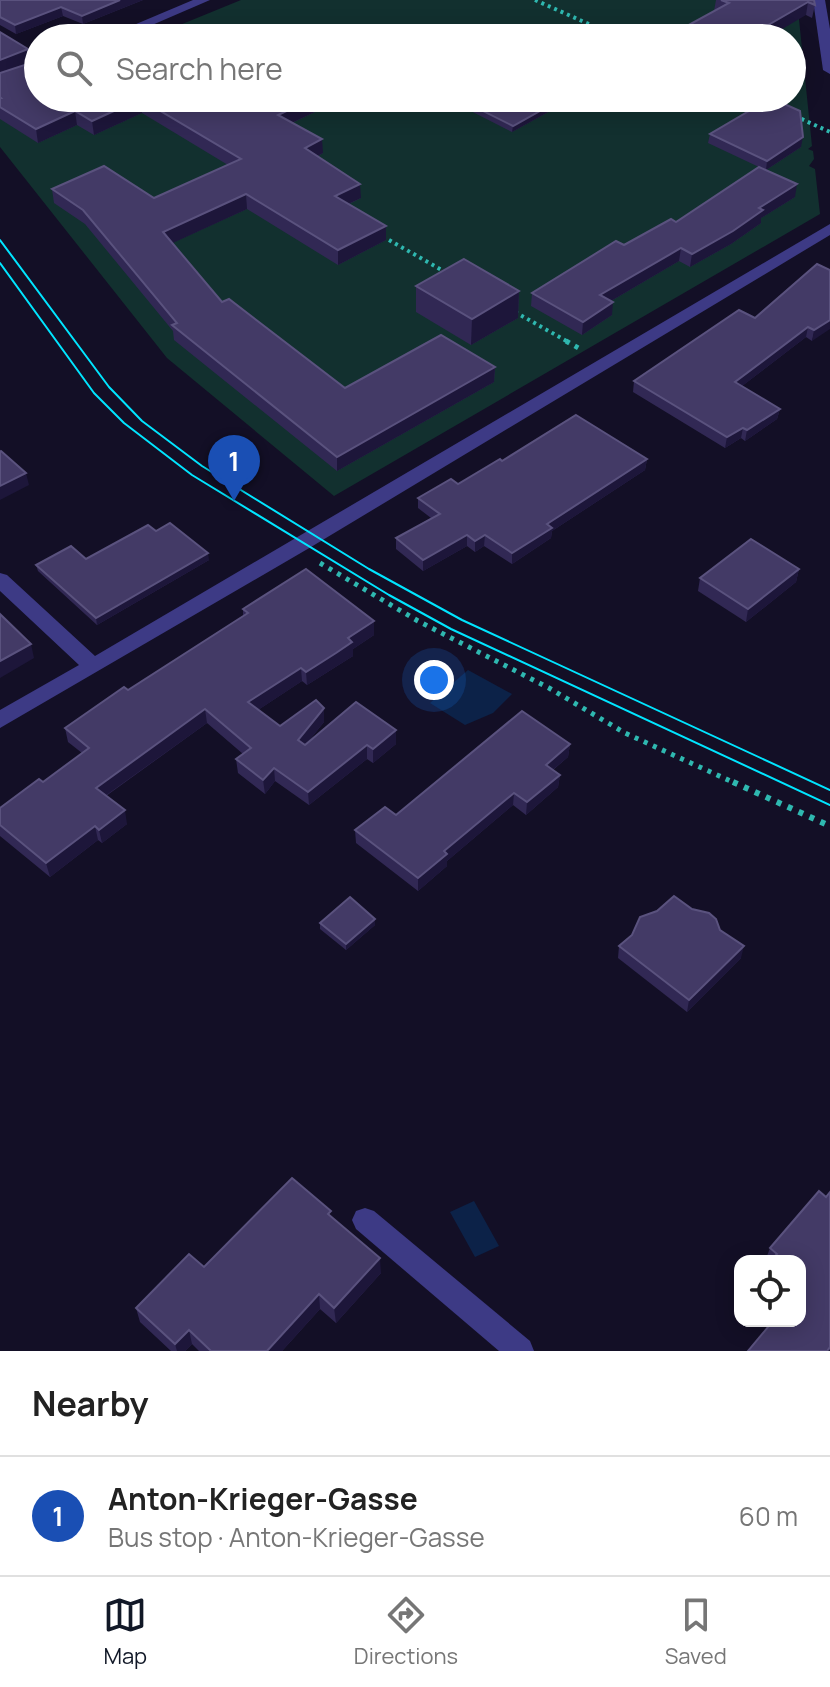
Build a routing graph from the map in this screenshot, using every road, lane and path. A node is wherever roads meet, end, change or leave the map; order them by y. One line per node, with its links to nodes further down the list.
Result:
1 (204, 0): 4 (street)
2 (535, 0): 5 (path)
3 (819, 0): 6 (street)
4 (145, 24)
5 (589, 24)
6 (830, 70)
7 (792, 115): 8 (path)
8 (830, 132)
9 (830, 229): 13 (street)
10 (389, 240): 11 (path)
11 (457, 279)
12 (511, 310): 13 (path)
13 (606, 364): 14 (street)
14 (295, 548): 16 (street); 18 (path)
15 (0, 580): 16 (street)
16 (92, 665): 17 (street)
17 (0, 720)
18 (830, 826)
19 (365, 1220): 20 (street)
20 (520, 1351)

